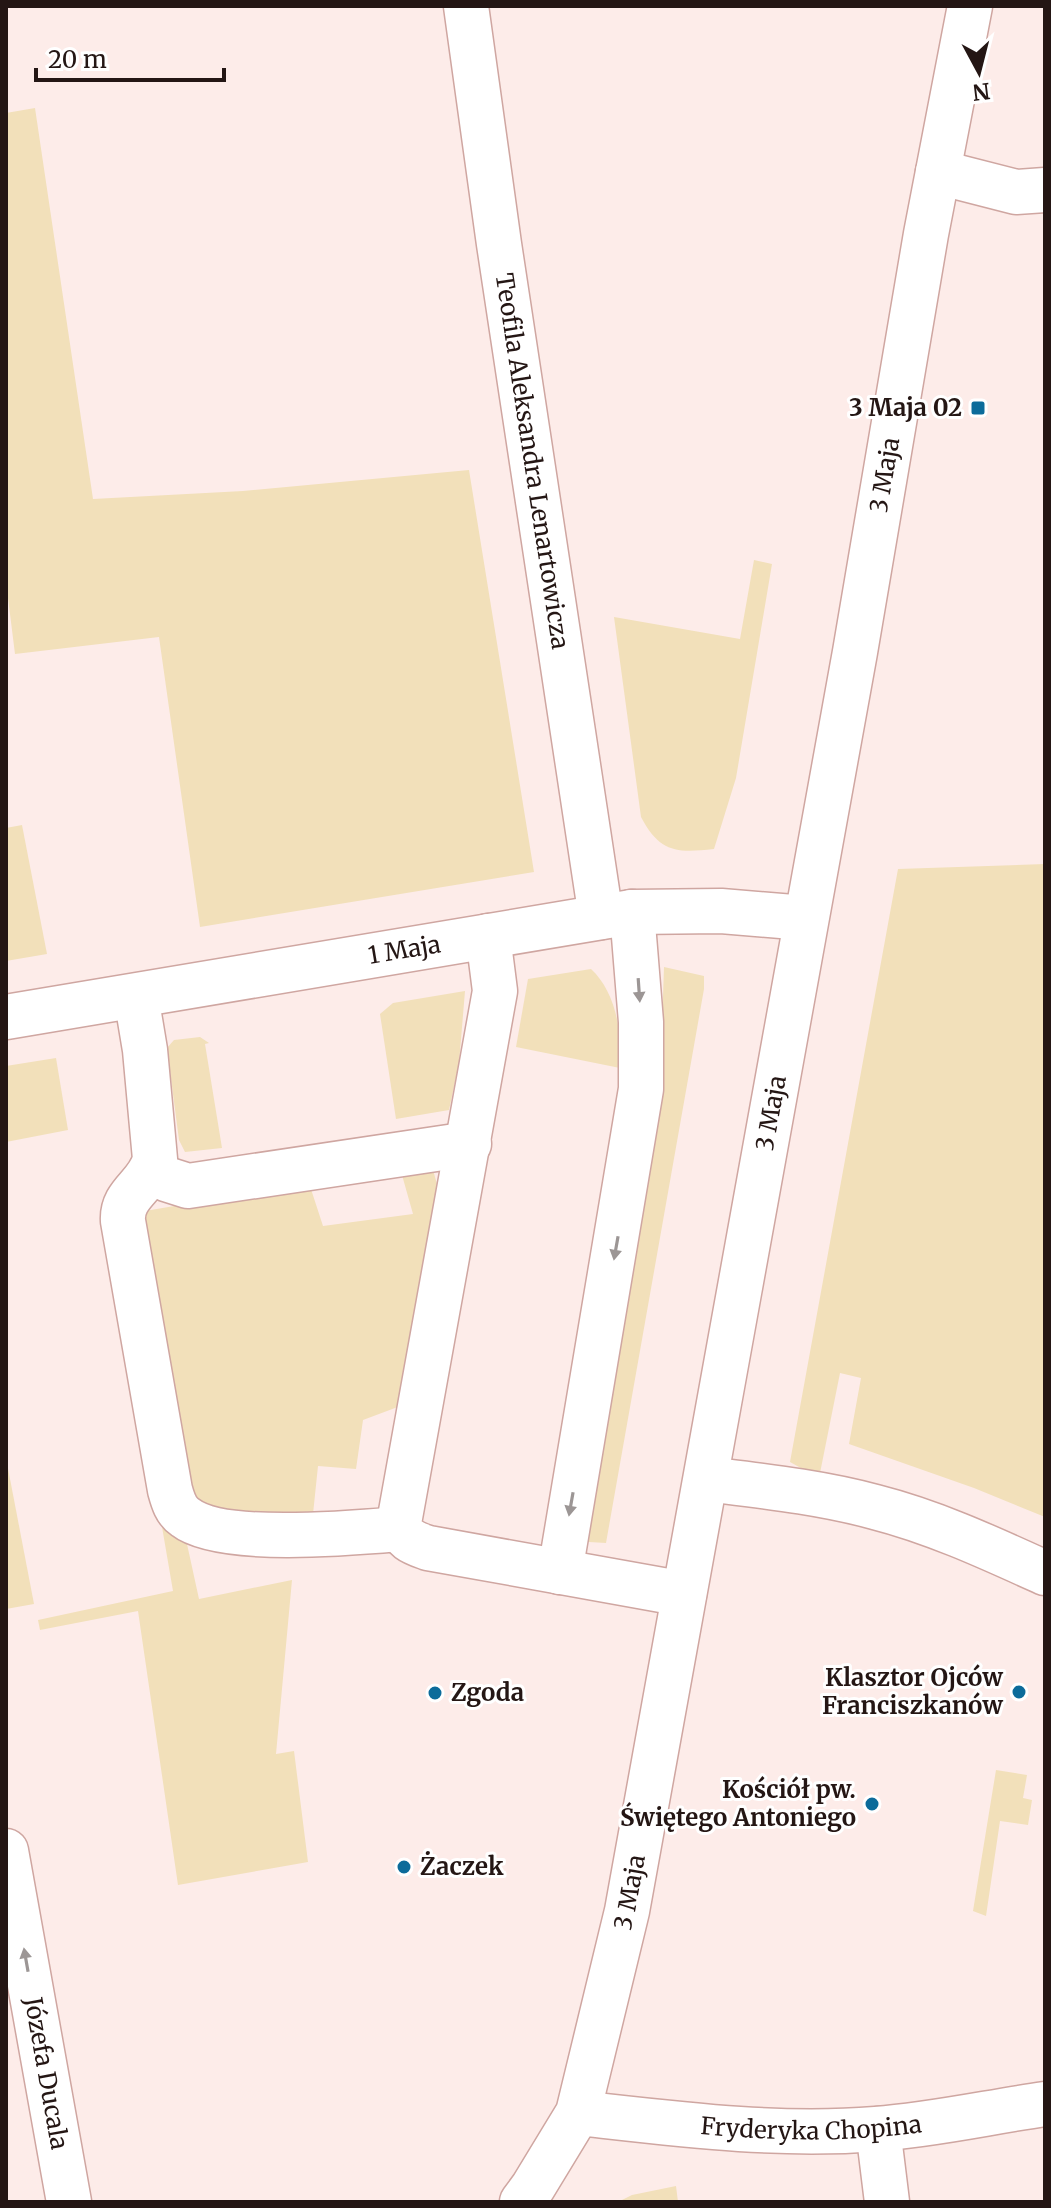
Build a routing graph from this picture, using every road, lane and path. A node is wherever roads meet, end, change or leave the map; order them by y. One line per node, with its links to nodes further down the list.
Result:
1 (466, 6): 5 (street, Teofila Aleksandra Lenartowicza)
2 (970, 6): 3 (street, 3 Maja)
3 (938, 172): 4 (street); 6 (street, 3 Maja)
4 (1045, 190)
5 (616, 915): 6 (street, 1 Maja); 7 (street, 1 Maja); 14 (street, Teofila Aleksandra Lenartowicza, one-way to 14)
6 (805, 918): 12 (street, 3 Maja)
7 (488, 936): 8 (street, 1 Maja); 10 (street)
8 (136, 996): 9 (street, 1 Maja); 11 (street)
9 (6, 1017)
10 (469, 1144): 11 (street); 13 (street)
11 (152, 1171): 13 (street)
12 (706, 1479): 15 (street); 16 (street, 3 Maja)
13 (400, 1529): 14 (street)
14 (560, 1572): 16 (street)
15 (1045, 1573)
16 (684, 1594): 19 (street, 3 Maja)
17 (6, 1851): 21 (street, Józefa Ducala, one-way to 17)
18 (1045, 2104): 20 (street, Fryderyka Chopina)
19 (578, 2113): 20 (street, Fryderyka Chopina); 22 (street, 3 Maja)
20 (878, 2129): 23 (street)
21 (69, 2202)
22 (522, 2202)
23 (887, 2202)

